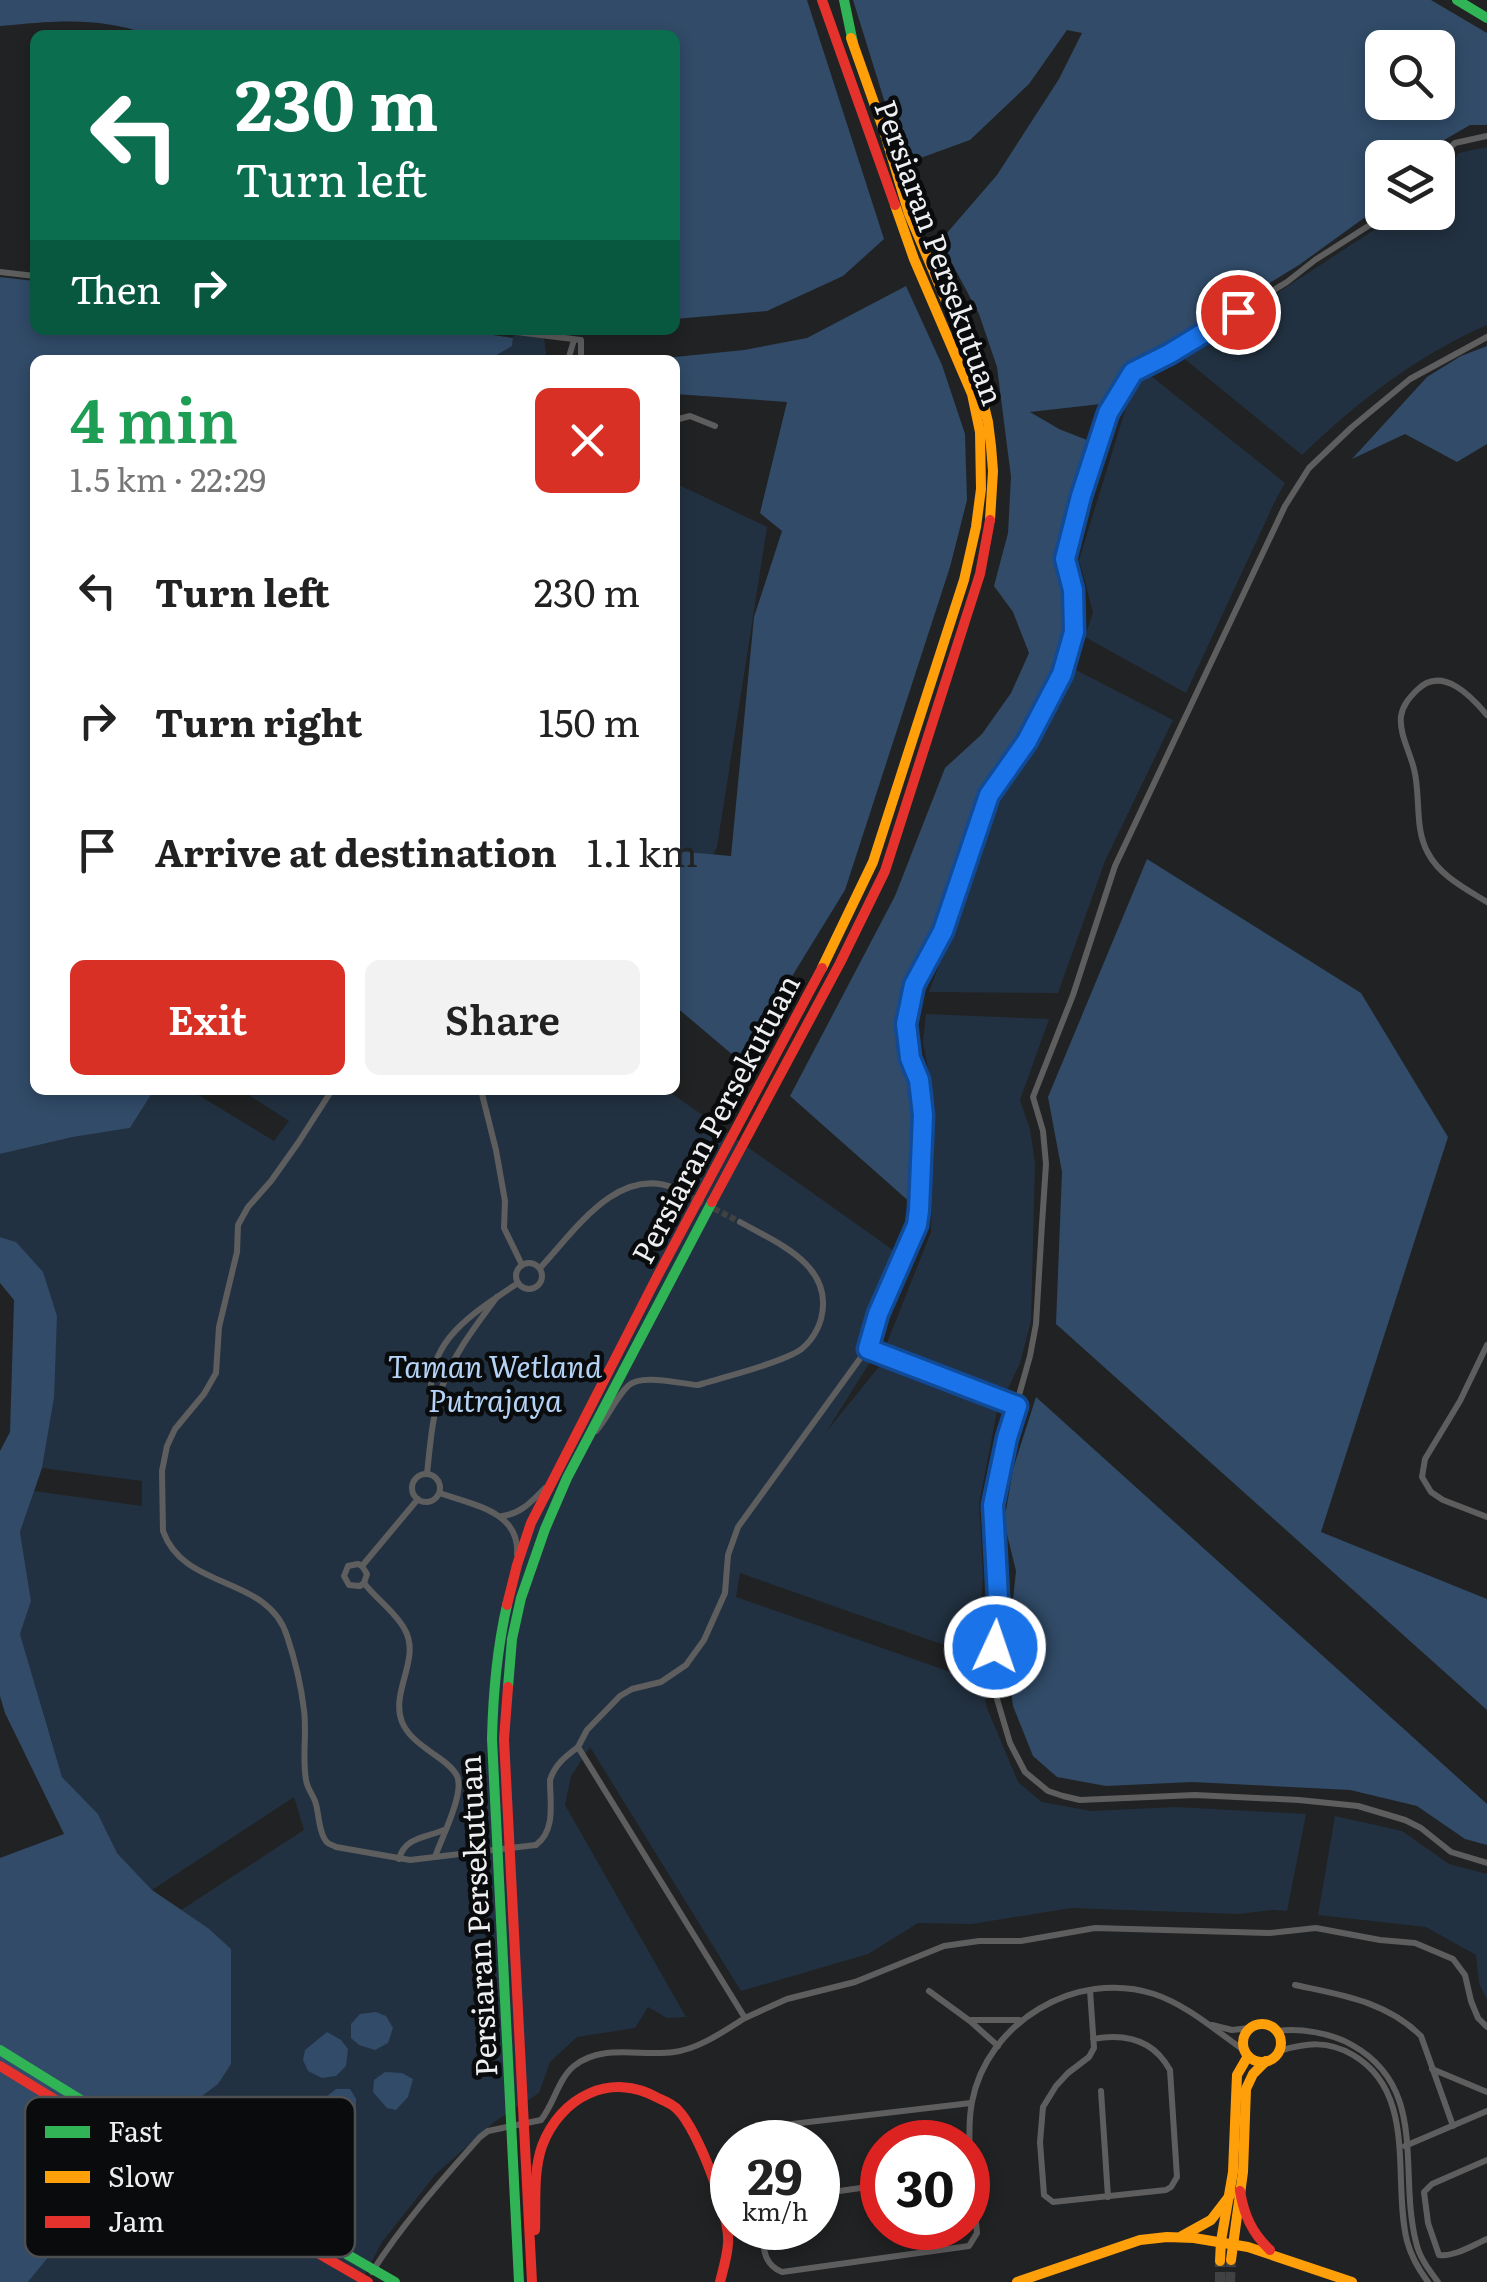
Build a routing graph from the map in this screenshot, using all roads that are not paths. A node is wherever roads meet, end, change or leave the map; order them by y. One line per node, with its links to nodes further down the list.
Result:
1 (822, 0): 7 (main road, Persiaran Persekutuan)
2 (840, 0): 7 (main road, Persiaran Persekutuan)
3 (1457, 0): 4 (main road)
4 (1487, 18)
5 (1487, 136): 6 (street)
6 (1455, 143)
7 (904, 215): 32 (main road, Persiaran Persekutuan); 34 (main road, Persiaran Persekutuan)
8 (1365, 229): 29 (street)
9 (0, 272): 10 (street)
10 (30, 275)
11 (542, 335): 13 (street)
12 (1487, 337): 30 (street)
13 (574, 340): 14 (street); 15 (street)
14 (570, 355)
15 (581, 355)
16 (680, 419): 17 (street)
17 (716, 426)
18 (1487, 715): 19 (street)
19 (1487, 902)
20 (329, 1095): 45 (street)
21 (482, 1095): 24 (street)
22 (674, 1188): 25 (street)
23 (740, 1222): 32 (street)
24 (522, 1265): 25 (street); 26 (street)
25 (540, 1268): 26 (street)
26 (518, 1283): 27 (street)
27 (497, 1296): 31 (street); 31 (street)
28 (1487, 1345): 38 (street)
29 (868, 1349): 30 (street); 42 (street)
30 (1017, 1406): 46 (street)
31 (434, 1417): 33 (street)
32 (587, 1439): 90 (main road, Persiaran Persekutuan)
33 (427, 1474): 35 (street); 36 (street)
34 (552, 1480): 37 (street); 39 (main road, Persiaran Persekutuan)
35 (440, 1493): 36 (street); 37 (street)
36 (418, 1499): 40 (street)
37 (501, 1516): 39 (street)
38 (1487, 1517)
39 (517, 1565): 89 (main road, Persiaran Persekutuan)
40 (362, 1566): 41 (street); 41 (street)
41 (364, 1583): 43 (street)
42 (578, 1746): 44 (street); 50 (street)
43 (445, 1830): 44 (street); 45 (street)
44 (435, 1858): 45 (street)
45 (398, 1860)
46 (1487, 1863)
47 (1295, 1985): 64 (street)
48 (1090, 1990): 52 (street); 53 (street); 57 (street)
49 (929, 1991): 51 (street)
50 (745, 2018): 54 (street); 87 (street)
51 (970, 2020): 52 (street); 58 (street)
52 (1020, 2020): 58 (street)
53 (1206, 2023): 55 (street); 61 (street)
54 (1487, 2027)
55 (1250, 2028): 56 (main road); 61 (main road)
56 (1277, 2031): 60 (main road); 74 (street)
57 (1093, 2038): 77 (street); 77 (street)
58 (998, 2046): 69 (street)
59 (0, 2050): 68 (main road)
60 (1279, 2051): 62 (main road); 74 (street)
61 (1247, 2053): 62 (main road); 76 (main road)
62 (1266, 2061): 76 (main road)
63 (0, 2066): 67 (main road)
64 (1431, 2068): 66 (street); 73 (street)
65 (1101, 2091): 77 (street)
66 (1487, 2092)
67 (51, 2097)
68 (76, 2097)
69 (971, 2104): 71 (street); 72 (street)
70 (1487, 2111): 73 (street)
71 (829, 2120)
72 (971, 2120)
73 (1453, 2126): 74 (street)
74 (1403, 2146): 94 (street); 95 (street)
75 (1487, 2160): 79 (street)
76 (1235, 2192): 78 (main road); 80 (main road); 83 (main road)
77 (1108, 2197)
78 (1182, 2237): 80 (main road); 92 (main road)
79 (1487, 2239)
80 (1226, 2242): 83 (main road); 86 (main road)
81 (764, 2250): 82 (street)
82 (940, 2250)
83 (1276, 2254): 93 (main road)
84 (324, 2257): 87 (main road)
85 (350, 2257): 88 (main road)
86 (1226, 2260)
87 (367, 2282)
88 (395, 2282)
89 (519, 2282)
90 (533, 2282): 91 (main road)
91 (720, 2282)
92 (1016, 2282)
93 (1352, 2282)
94 (1428, 2282)
95 (1438, 2282)

